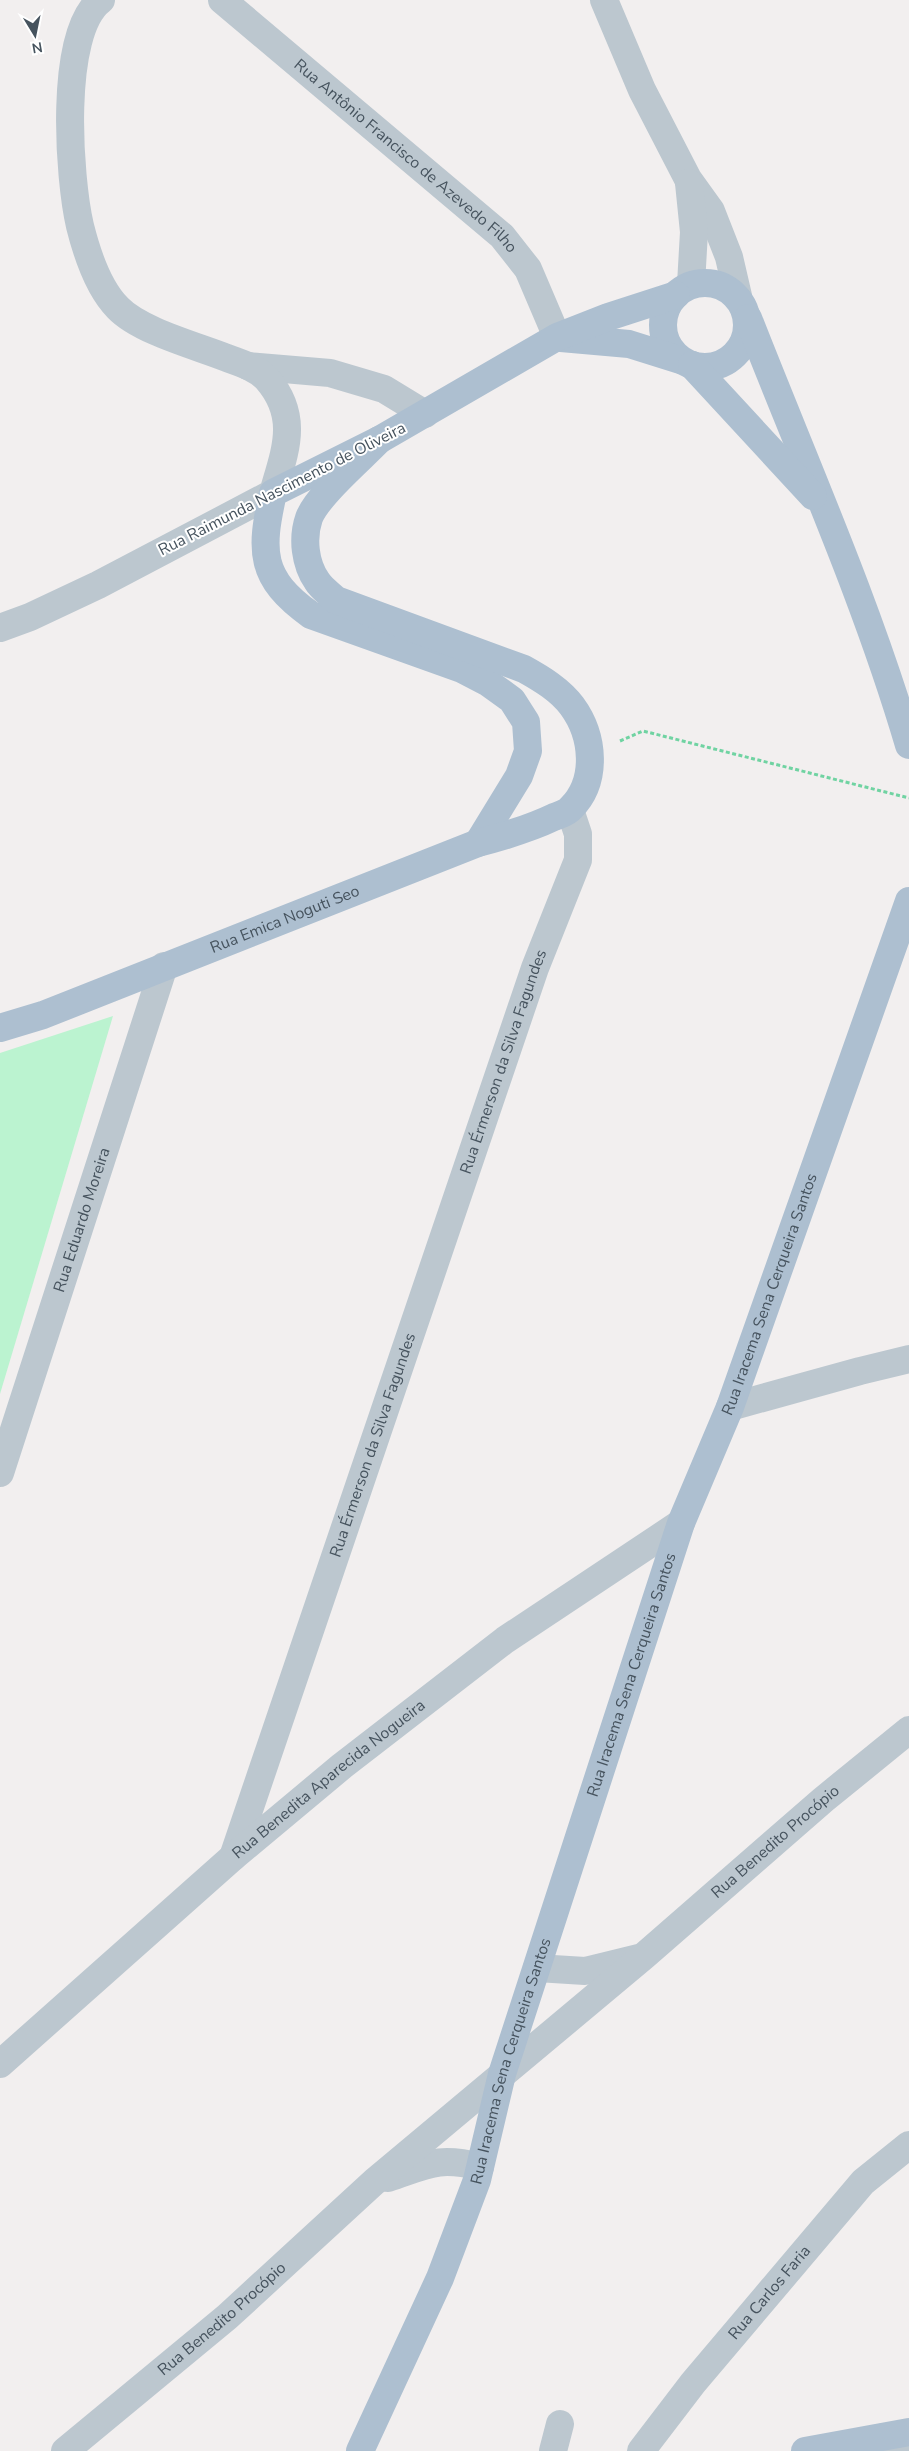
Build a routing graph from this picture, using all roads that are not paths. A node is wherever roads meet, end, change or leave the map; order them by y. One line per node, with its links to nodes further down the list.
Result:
1 (101, 0): 9 (street)
2 (222, 0): 7 (street, Rua Antônio Francisco de Azevedo Filho)
3 (604, 0): 4 (street)
4 (688, 179): 5 (street); 6 (street)
5 (683, 289): 6 (main road); 7 (main road, Rua Raimunda Nascimento de Oliveira); 8 (main road)
6 (743, 307): 8 (main road); 13 (main road)
7 (557, 337): 8 (main road); 10 (main road, Rua Raimunda Nascimento de Oliveira)
8 (686, 362): 13 (main road)
9 (248, 366): 10 (street); 12 (street)
10 (425, 414): 11 (main road, Rua Raimunda Nascimento de Oliveira)
11 (379, 440): 12 (main road, Rua Raimunda Nascimento de Oliveira); 16 (main road)
12 (273, 493): 14 (street, Rua Raimunda Nascimento de Oliveira); 17 (main road)
13 (822, 507): 15 (main road)
14 (0, 628)
15 (909, 745)
16 (570, 810): 17 (main road, Rua Emica Noguti Seo); 26 (street, Rua Érmerson da Silva Fagundes)
17 (478, 843): 19 (main road, Rua Emica Noguti Seo)
18 (909, 901): 22 (main road, Rua Iracema Sena Cerqueira Santos)
19 (164, 966): 20 (main road, Rua Emica Noguti Seo); 23 (street, Rua Eduardo Moreira)
20 (0, 1028)
21 (909, 1359): 22 (street)
22 (730, 1407): 24 (main road, Rua Iracema Sena Cerqueira Santos)
23 (0, 1473)
24 (680, 1523): 26 (street, Rua Benedita Aparecida Nogueira); 28 (main road, Rua Iracema Sena Cerqueira Santos)
25 (909, 1730): 27 (street, Rua Benedito Procópio)
26 (233, 1857): 29 (street, Rua Benedita Aparecida Nogueira)
27 (644, 1956): 28 (street, Rua Benedito Procópio); 30 (street, Rua Benedito Procópio)
28 (537, 1968): 30 (main road, Rua Iracema Sena Cerqueira Santos)
29 (0, 2064)
30 (502, 2074): 32 (main road, Rua Iracema Sena Cerqueira Santos); 33 (street, Rua Benedito Procópio)
31 (909, 2145): 39 (street, Rua Carlos Faria)
32 (480, 2166): 33 (street, Rua Benedito Procópio); 37 (main road, Rua Iracema Sena Cerqueira Santos)
33 (374, 2182): 36 (street, Rua Benedito Procópio)
34 (560, 2424): 38 (street)
35 (896, 2434): 40 (main road); 41 (street)
36 (65, 2451)
37 (360, 2451)
38 (554, 2451)
39 (641, 2451)
40 (805, 2451)
41 (909, 2451)

